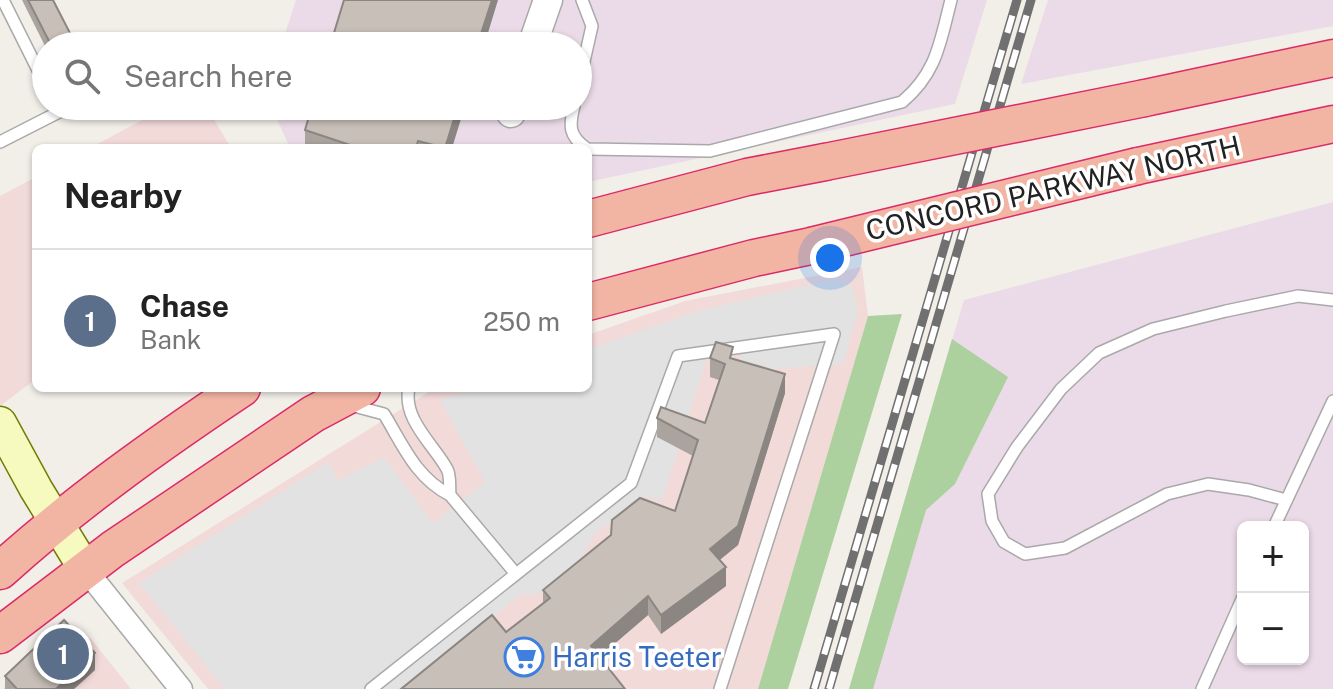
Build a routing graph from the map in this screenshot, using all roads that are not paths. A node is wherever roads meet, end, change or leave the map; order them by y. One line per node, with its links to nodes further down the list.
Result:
1 (3, 0): 7 (lane)
2 (548, 0): 5 (street)
3 (582, 0): 6 (lane)
4 (951, 0): 14 (lane)
5 (537, 32)
6 (591, 32)
7 (32, 58)
8 (1333, 58): 15 (highway, bridge)
9 (43, 120): 12 (lane)
10 (572, 120): 13 (lane)
11 (1333, 124): 17 (highway, CONCORD PARKWAY NORTH, bridge)
12 (0, 142)
13 (580, 144)
14 (592, 148)
15 (592, 218)
16 (1333, 300): 24 (lane)
17 (592, 301)
18 (236, 392): 26 (highway)
19 (408, 392): 23 (lane)
20 (350, 395): 23 (lane); 27 (highway)
21 (1333, 401): 24 (lane)
22 (0, 423): 26 (main road)
23 (450, 495): 29 (lane)
24 (1286, 500): 25 (lane)
25 (1277, 521)
26 (57, 523): 27 (main road); 28 (highway)
27 (85, 569): 31 (highway); 32 (street)
28 (0, 571)
29 (516, 574): 33 (lane); 34 (lane)
30 (1237, 610): 35 (lane)
31 (0, 635)
32 (174, 686)
33 (371, 689)
34 (720, 689)
35 (1202, 689)

